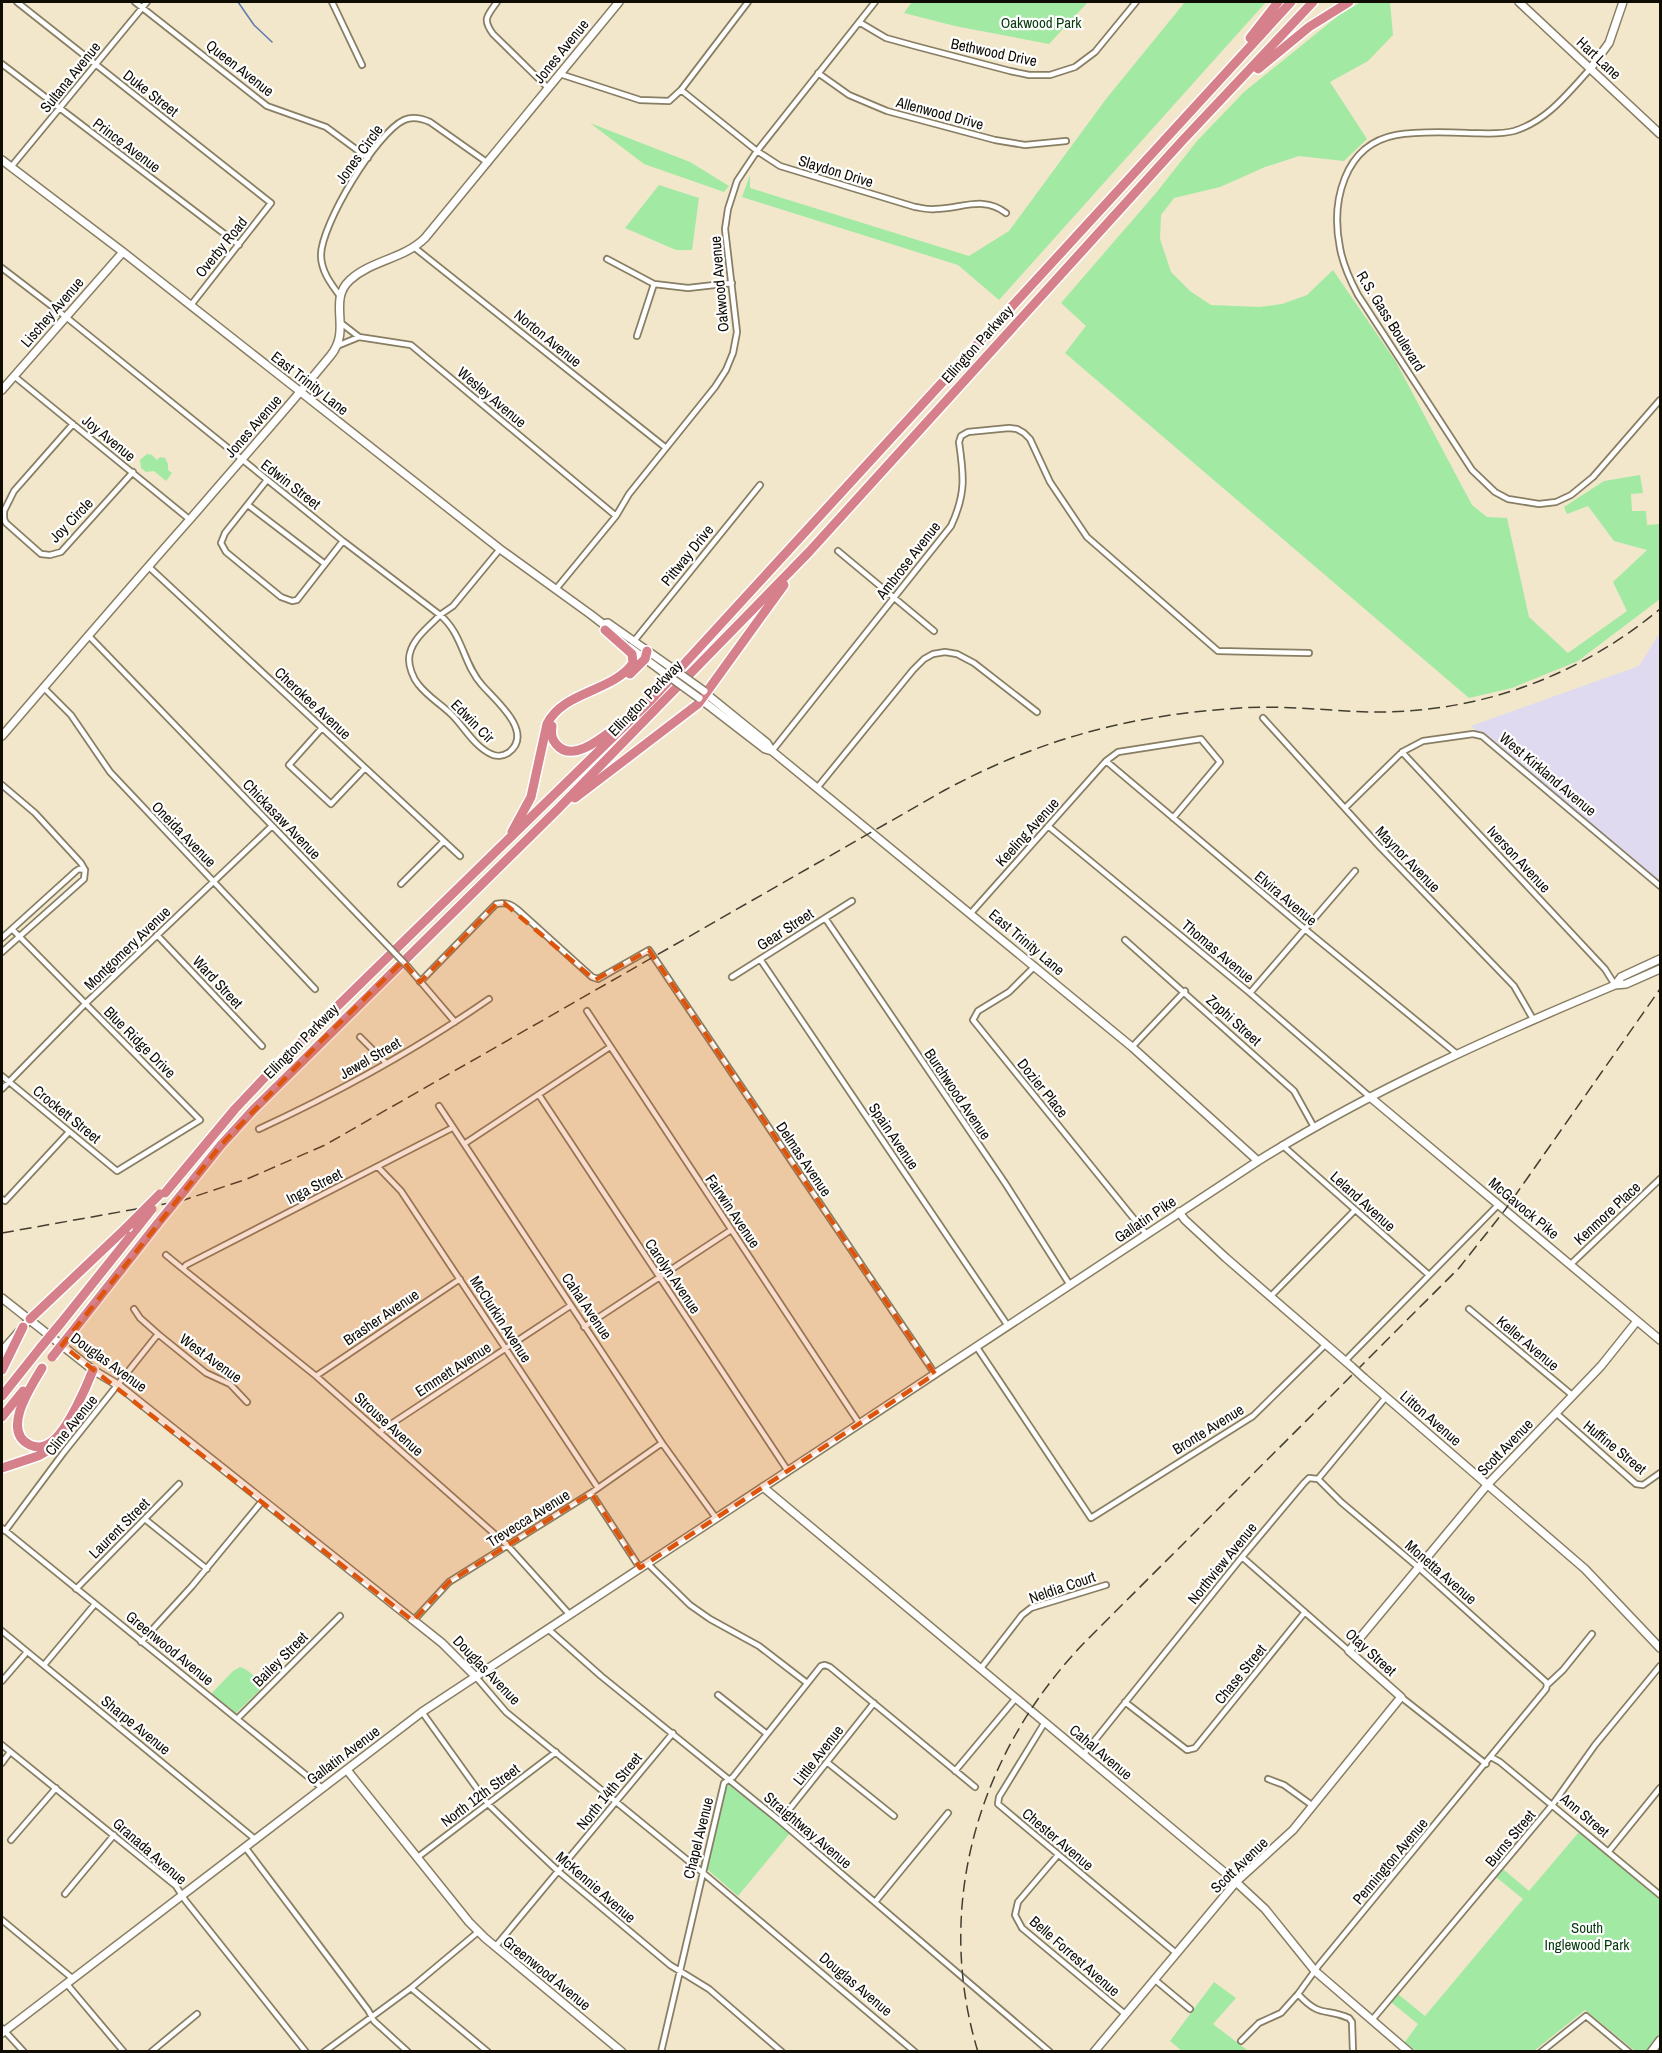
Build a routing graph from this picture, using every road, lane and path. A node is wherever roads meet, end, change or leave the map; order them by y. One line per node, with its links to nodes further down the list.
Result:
1 (17, 2): 19 (street, Duke Street)
2 (135, 2): 16 (street, Queen Avenue)
3 (147, 2): 16 (street, Sultana Avenue)
4 (332, 2): 20 (street)
5 (496, 2): 24 (street)
6 (619, 2): 22 (street, Jones Avenue)
7 (748, 2): 25 (street)
8 (875, 2): 17 (street, Oakwood Avenue)
9 (1136, 2): 17 (street, Bethwood Drive)
10 (1278, 2): 28 (highway)
11 (1291, 2): 28 (highway, Ellington Parkway)
12 (1313, 2): 26 (highway, Ellington Parkway)
13 (1349, 2): 26 (highway)
14 (1519, 2): 21 (street, Hart Lane)
15 (1623, 2): 21 (street)
16 (143, 8): 19 (street, Sultana Avenue); 32 (street, Queen Avenue)
17 (859, 22): 23 (street, Oakwood Avenue)
18 (2, 64): 27 (street, Prince Avenue)
19 (95, 64): 27 (street, Sultana Avenue); 36 (street, Duke Street)
20 (362, 65)
21 (1590, 69): 29 (street, Hart Lane); 55 (street, R.S. Gass Boulevard)
22 (560, 74): 24 (street, Jones Avenue); 25 (street)
23 (818, 74): 30 (street, Allenwood Drive); 31 (street, Oakwood Avenue)
24 (548, 88): 34 (street, Jones Avenue)
25 (681, 90): 31 (street, Slaydon Drive)
26 (1227, 96): 68 (highway, Ellington Parkway)
27 (59, 109): 35 (street, Sultana Avenue); 38 (street, Prince Avenue)
28 (1172, 131): 83 (highway, Ellington Parkway)
29 (1660, 134)
30 (1066, 141)
31 (757, 151): 37 (street, Slaydon Drive); 43 (street, Oakwood Avenue)
32 (368, 158): 34 (street, Jones Circle); 45 (street, Jones Circle)
33 (2, 160): 35 (street, East Trinity Lane)
34 (488, 163): 39 (street, Jones Avenue)
35 (11, 167): 40 (street, East Trinity Lane)
36 (271, 203): 38 (street, Overby Road)
37 (1006, 213)
38 (239, 245): 46 (street, Overby Road)
39 (415, 248): 45 (street, Jones Avenue); 57 (street, Norton Avenue)
40 (123, 252): 46 (street, East Trinity Lane); 47 (street, Lischey Avenue)
41 (607, 259): 44 (street)
42 (2, 268): 47 (street, Edwin Street)
43 (732, 283): 44 (street); 57 (street, Oakwood Avenue)
44 (654, 284): 49 (street)
45 (340, 296): 48 (street, Jones Avenue)
46 (191, 305): 54 (street, East Trinity Lane)
47 (66, 317): 52 (street, Lischey Avenue); 58 (street, Edwin Street)
48 (341, 323): 50 (street); 51 (street, Jones Avenue)
49 (637, 336)
50 (358, 338): 51 (street, Wesley Avenue); 63 (street, Wesley Avenue)
51 (337, 346): 54 (street, Jones Avenue)
52 (14, 376): 53 (street, Lischey Avenue); 56 (street, Joy Avenue)
53 (2, 390)
54 (300, 392): 58 (street, Jones Avenue); 66 (street, East Trinity Lane)
55 (1660, 400)
56 (73, 424): 59 (street, Joy Avenue); 59 (street, Joy Circle)
57 (666, 448): 63 (street, Oakwood Avenue)
58 (242, 459): 60 (street, Edwin Street); 64 (street, Jones Avenue)
59 (133, 472): 64 (street, Joy Avenue)
60 (267, 480): 62 (street); 65 (street, Edwin Street)
61 (760, 485): 77 (street, Pittway Drive)
62 (248, 505): 69 (street); 69 (street)
63 (616, 516): 71 (street, Oakwood Avenue)
64 (189, 519): 70 (street, Jones Avenue)
65 (343, 541): 69 (street); 73 (street, Edwin Street)
66 (500, 549): 71 (street, East Trinity Lane); 73 (street)
67 (838, 551): 72 (street)
68 (809, 552): 82 (highway); 95 (highway, Ellington Parkway)
69 (325, 564)
70 (149, 567): 76 (street, Jones Avenue); 86 (street, Cherokee Avenue)
71 (556, 589): 74 (street, East Trinity Lane)
72 (894, 598): 75 (street); 78 (street, Ambrose Avenue); 88 (street, Ambrose Avenue)
73 (440, 615): 73 (street, Edwin Cir)
74 (604, 627): 77 (street, East Trinity Lane); 79 (street, East Trinity Lane); 80 (highway)
75 (934, 631)
76 (88, 635): 81 (street, Jones Avenue); 97 (street, Chickasaw Avenue)
77 (633, 641): 79 (street, East Trinity Lane)
78 (1309, 653)
79 (644, 655): 80 (highway); 82 (street, East Trinity Lane, bridge); 82 (street, East Trinity Lane, bridge); 83 (highway)
80 (633, 663): 100 (highway)
81 (43, 687): 87 (street, Jones Avenue); 104 (street, Oneida Avenue)
82 (702, 696): 88 (street, East Trinity Lane); 95 (highway)
83 (652, 699): 100 (highway, Ellington Parkway)
84 (1037, 712): 93 (street)
85 (1263, 717): 94 (street, Maynor Avenue)
86 (322, 728): 91 (street, Cherokee Avenue); 91 (street)
87 (2, 736)
88 (772, 751): 93 (street, East Trinity Lane)
89 (1402, 752): 94 (street); 106 (street, West Kirkland Avenue); 123 (street, Iverson Avenue)
90 (1106, 761): 96 (street, Elvira Avenue); 96 (street); 98 (street, Keeling Avenue)
91 (365, 768): 99 (street, Cherokee Avenue)
92 (2, 785): 102 (street)
93 (817, 788): 108 (street, East Trinity Lane)
94 (1345, 808): 130 (street, Maynor Avenue)
95 (556, 810): 185 (highway, Ellington Parkway, bridge)
96 (1173, 818): 111 (street, Elvira Avenue)
97 (272, 826): 104 (street, Montgomery Avenue); 122 (street, Chickasaw Avenue, bridge)
98 (1048, 826): 108 (street, Keeling Avenue); 126 (street, Thomas Avenue)
99 (444, 841): 101 (street, Cherokee Avenue); 105 (street)
100 (505, 843): 154 (highway, Ellington Parkway)
101 (460, 856)
102 (85, 870): 110 (street); 113 (street)
103 (1355, 872): 111 (street)
104 (213, 882): 112 (street, Montgomery Avenue); 124 (street, Oneida Avenue)
105 (401, 884)
106 (1660, 886)
107 (852, 901): 109 (street, Gear Street)
108 (971, 913): 119 (street, East Trinity Lane)
109 (825, 918): 118 (street, Gear Street); 167 (street, Burchwood Avenue)
110 (12, 929): 113 (street, Blue Ridge Drive); 114 (street)
111 (1306, 930): 126 (street); 136 (street, Elvira Avenue)
112 (158, 935): 128 (street, Montgomery Avenue); 133 (street, Ward Street)
113 (19, 936): 116 (street); 128 (street, Blue Ridge Drive)
114 (2, 938)
115 (1125, 940): 125 (street, Zophi Street)
116 (2, 952)
117 (1660, 958): 123 (street, Gallatin Pike)
118 (760, 959): 121 (street, Gear Street); 175 (street, Spain Avenue)
119 (1035, 966): 135 (street, East Trinity Lane); 160 (street, Dozier Place)
120 (1660, 969): 123 (street, Gallatin Pike)
121 (732, 977)
122 (420, 982): 131 (street, Chickasaw Avenue); 188 (street, Delmas Avenue)
123 (1615, 985): 130 (street, Gallatin Pike)
124 (315, 989)
125 (1185, 991): 135 (street); 144 (street, Zophi Street)
126 (1250, 993): 142 (street, Thomas Avenue)
127 (489, 999): 131 (street, Jewel Street)
128 (86, 1004): 139 (street, Montgomery Avenue); 152 (street, Blue Ridge Drive)
129 (586, 1011): 134 (street, Fairwin Avenue)
130 (1533, 1019): 136 (street, Gallatin Pike)
131 (455, 1022): 137 (street, Jewel Street)
132 (360, 1037): 137 (street)
133 (262, 1046)
134 (610, 1047): 141 (street); 159 (street, Fairwin Avenue)
135 (1132, 1047): 150 (street, East Trinity Lane)
136 (1458, 1055): 142 (street, Gallatin Pike)
137 (386, 1063): 146 (street, Jewel Street)
138 (2, 1076): 139 (street, Crockett Street)
139 (8, 1082): 140 (street, Montgomery Avenue); 147 (street, Crockett Street)
140 (2, 1089)
141 (539, 1095): 148 (street); 165 (street, Carolyn Avenue)
142 (1370, 1097): 144 (street, Gallatin Pike); 156 (street, McGavock Pike)
143 (439, 1106): 145 (street, Cahal Avenue)
144 (1314, 1127): 149 (street, Gallatin Pike)
145 (452, 1128): 148 (street, Cahal Avenue); 151 (street, Inga Street)
146 (259, 1129)
147 (69, 1132): 152 (street, Crockett Street); 155 (street)
148 (464, 1144): 170 (street, Cahal Avenue)
149 (1282, 1145): 150 (street, Gallatin Pike); 157 (street, Leland Avenue)
150 (1258, 1161): 158 (street, Gallatin Pike)
151 (378, 1167): 163 (street, Inga Street); 166 (street, McClurkin Avenue)
152 (117, 1171)
153 (1659, 1182): 162 (street, Kenmore Place)
154 (163, 1194): 173 (highway, bridge); 192 (highway, bridge)
155 (3, 1200)
156 (1498, 1205): 162 (street, McGavock Pike); 164 (street)
157 (1356, 1210): 164 (street, Leland Avenue); 168 (street)
158 (1179, 1212): 160 (street, Gallatin Pike); 168 (street, Litton Avenue)
159 (730, 1230): 165 (street); 197 (street, Fairwin Avenue)
160 (1147, 1235): 167 (street, Gallatin Pike)
161 (166, 1255): 163 (street, Strouse Avenue)
162 (1570, 1264): 174 (street, McGavock Pike)
163 (184, 1267): 189 (street, Strouse Avenue)
164 (1429, 1275): 184 (street)
165 (659, 1276): 177 (street); 201 (street, Carolyn Avenue)
166 (460, 1279): 182 (street, McClurkin Avenue); 189 (street, Brasher Avenue)
167 (1070, 1285): 175 (street, Gallatin Pike)
168 (1270, 1297): 180 (street, Litton Avenue)
169 (2, 1298): 173 (street, Douglas Avenue)
170 (570, 1305): 177 (street, Cahal Avenue); 182 (street, Emmett Avenue)
171 (134, 1309): 178 (street, West Avenue)
172 (1469, 1310): 191 (street, Keller Avenue)
173 (30, 1319): 176 (street); 187 (street, Douglas Avenue)
174 (1637, 1321): 179 (street, McGavock Pike); 191 (street, Scott Avenue)
175 (1008, 1326): 181 (street, Gallatin Pike)
176 (23, 1327): 183 (street); 186 (highway)
177 (584, 1327): 199 (street, Cahal Avenue)
178 (158, 1334): 190 (street, Cline Avenue); 194 (street, West Avenue)
179 (1660, 1340)
180 (1325, 1345): 181 (street, Bronte Avenue); 184 (street, Litton Avenue)
181 (976, 1346): 188 (street, Gallatin Pike)
182 (506, 1349): 198 (street, Emmett Avenue); 207 (street, McClurkin Avenue)
183 (2, 1351)
184 (1345, 1361): 193 (street, Litton Avenue, bridge)
185 (42, 1368): 187 (highway); 196 (highway, Ellington Parkway)
186 (2, 1370)
187 (95, 1371): 190 (street, Douglas Avenue); 200 (highway)
188 (935, 1374): 197 (street, Gallatin Pike)
189 (316, 1376): 198 (street, Strouse Avenue)
190 (118, 1385): 209 (street, Douglas Avenue); 212 (street, Cline Avenue)
191 (1572, 1395): 195 (street, Scott Avenue)
192 (2, 1396)
193 (1386, 1397): 203 (street, Northview Avenue); 205 (street, Litton Avenue)
194 (248, 1402)
195 (1556, 1413): 202 (street, Huffine Street); 205 (street, Scott Avenue)
196 (2, 1417)
197 (859, 1423): 201 (street, Gallatin Pike)
198 (379, 1432): 213 (street, Strouse Avenue)
199 (662, 1443): 207 (street, Trevecca Avenue); 210 (street, Cahal Avenue)
200 (2, 1468)
201 (788, 1470): 206 (street, Gallatin Pike)
202 (1660, 1473)
203 (1318, 1479): 214 (street, Northview Avenue); 216 (street, Monetta Avenue)
204 (179, 1484): 211 (street, Laurent Street)
205 (1488, 1484): 216 (street, Scott Avenue); 229 (street, Litton Avenue)
206 (762, 1487): 210 (street, Gallatin Pike); 236 (street, Cahal Avenue)
207 (598, 1488): 208 (street, Trevecca Avenue)
208 (591, 1493): 213 (street, Trevecca Avenue); 217 (street)
209 (263, 1500): 218 (street); 225 (street, Douglas Avenue)
210 (716, 1518): 215 (street, Gallatin Avenue)
211 (146, 1520): 218 (street); 220 (street, Laurent Street)
212 (3, 1530): 220 (street, Greenwood Avenue)
213 (507, 1545): 223 (street, Strouse Avenue); 225 (street, Trevecca Avenue)
214 (1242, 1557): 222 (street, Otay Street); 244 (street, Northview Avenue)
215 (647, 1563): 217 (street, Gallatin Avenue); 239 (street)
216 (1418, 1567): 232 (street, Scott Avenue); 240 (street, Monetta Avenue)
217 (640, 1568): 223 (street, Gallatin Avenue)
218 (207, 1569): 230 (street)
219 (1106, 1585): 236 (street, Neldia Court)
220 (76, 1589): 221 (street, Greenwood Avenue)
221 (95, 1604): 230 (street, Greenwood Avenue); 234 (street)
222 (1305, 1612): 232 (street, Otay Street); 244 (street, Chase Street)
223 (570, 1615): 226 (street, Gallatin Avenue)
224 (340, 1616): 247 (street, Bailey Street)
225 (413, 1621): 237 (street, Douglas Avenue)
226 (548, 1629): 237 (street, Gallatin Avenue); 249 (street, Straightway Avenue)
227 (2, 1631): 233 (street, Sharpe Avenue)
228 (1592, 1634): 240 (street, Pennington Avenue)
229 (1658, 1640): 231 (street, Litton Avenue)
230 (141, 1642): 247 (street, Greenwood Avenue)
231 (1660, 1648)
232 (1349, 1651): 242 (street, Otay Street)
233 (27, 1652): 234 (street, Sharpe Avenue); 238 (street)
234 (44, 1665): 275 (street, Sharpe Avenue)
235 (1660, 1666): 269 (street, Burns Street)
236 (981, 1668): 243 (street, Cahal Avenue)
237 (476, 1677): 246 (street, Gallatin Avenue); 253 (street, Douglas Avenue)
238 (2, 1681)
239 (807, 1683): 245 (street, Chapel Avenue); 250 (street, Chapel Avenue)
240 (1547, 1685): 255 (street, Pennington Avenue)
241 (718, 1695): 250 (street)
242 (1401, 1697): 258 (street, Otay Street); 270 (street, Scott Avenue)
243 (1016, 1698): 248 (street, Cahal Avenue); 260 (street)
244 (1125, 1702): 254 (street, Northview Avenue)
245 (874, 1703): 257 (street, Little Avenue); 260 (street)
246 (422, 1712): 259 (street, Gallatin Avenue); 268 (street, McKennie Avenue)
247 (237, 1719): 265 (street, Greenwood Avenue)
248 (1045, 1722): 254 (street, Cahal Avenue); 279 (street, Chester Avenue)
249 (673, 1733): 261 (street, Straightway Avenue); 267 (street, North 14th Street)
250 (767, 1734): 261 (street, Chapel Avenue)
251 (2, 1745): 252 (street, Granada Avenue)
252 (10, 1752): 256 (street); 264 (street, Granada Avenue)
253 (556, 1752): 267 (street, Douglas Avenue); 268 (street, North 12th Street)
254 (1083, 1755): 283 (street, Cahal Avenue)
255 (1491, 1757): 258 (street, Pennington Avenue); 269 (street, Ann Street)
256 (2, 1763)
257 (828, 1763): 272 (street); 273 (street, Little Avenue)
258 (1486, 1764): 292 (street, Pennington Avenue)
259 (347, 1770): 265 (street, Gallatin Avenue); 280 (street, Greenwood Avenue)
260 (955, 1771): 263 (street)
261 (729, 1779): 273 (street, Straightway Avenue); 282 (street, Chapel Avenue)
262 (1268, 1779): 270 (street)
263 (975, 1787)
264 (56, 1788): 274 (street, Granada Avenue); 276 (street)
265 (322, 1788): 275 (street, Gallatin Avenue)
266 (1660, 1788): 278 (street)
267 (615, 1801): 281 (street, North 14th Street); 282 (street, Douglas Avenue)
268 (488, 1804): 280 (street, North 12th Street); 281 (street, McKennie Avenue)
269 (1553, 1804): 278 (street, Ann Street); 302 (street, Burns Street)
270 (1313, 1806): 283 (street, Scott Avenue)
271 (948, 1813): 287 (street)
272 (894, 1816)
273 (780, 1821): 287 (street, Straightway Avenue)
274 (114, 1835): 284 (street); 285 (street, Granada Avenue)
275 (255, 1839): 277 (street, Gallatin Avenue)
276 (11, 1840)
277 (245, 1847): 285 (street, Gallatin Avenue); 301 (street)
278 (1609, 1851): 286 (street, Ann Street)
279 (1058, 1855): 291 (street, Chester Avenue); 300 (street, Belle Forrest Avenue)
280 (418, 1857): 289 (street, Greenwood Avenue)
281 (559, 1872): 290 (street, North 14th Street); 293 (street, McKennie Avenue)
282 (702, 1872): 293 (street, Chapel Avenue); 316 (street, Douglas Avenue)
283 (1236, 1882): 291 (street, Scott Avenue); 292 (street, Cahal Avenue)
284 (65, 1894)
285 (182, 1895): 295 (street, Gallatin Avenue); 309 (street, Granada Avenue)
286 (1660, 1895)
287 (875, 1902): 317 (street, Straightway Avenue)
288 (2, 1920): 295 (street)
289 (478, 1932): 290 (street, Greenwood Avenue); 296 (street)
290 (495, 1947): 313 (street, Greenwood Avenue)
291 (1176, 1953): 294 (street, Scott Avenue)
292 (1315, 1971): 297 (street, Pennington Avenue); 302 (street, Cahal Avenue)
293 (679, 1972): 314 (street, Chapel Avenue); 315 (street, McKennie Avenue)
294 (1154, 1979): 298 (street); 300 (street, Scott Avenue)
295 (69, 1981): 303 (street, Gallatin Avenue); 307 (street)
296 (411, 1988): 301 (street); 312 (street)
297 (1298, 1994): 305 (street, Pennington Avenue); 319 (street)
298 (1190, 2009)
299 (197, 2014): 308 (street)
300 (1125, 2014): 318 (street, Scott Avenue)
301 (371, 2016): 310 (street); 311 (street)
302 (1372, 2020): 320 (street, Cahal Avenue)
303 (2, 2031): 306 (street)
304 (1660, 2040): 323 (street)
305 (1241, 2041)
306 (24, 2052)
307 (124, 2052)
308 (151, 2052)
309 (306, 2052)
310 (324, 2052)
311 (408, 2052)
312 (488, 2052)
313 (622, 2052)
314 (661, 2052)
315 (782, 2052)
316 (915, 2052)
317 (1050, 2052)
318 (1094, 2052)
319 (1353, 2052)
320 (1409, 2052)
321 (1541, 2052): 322 (street)
322 (1629, 2052)
323 (1651, 2052)

